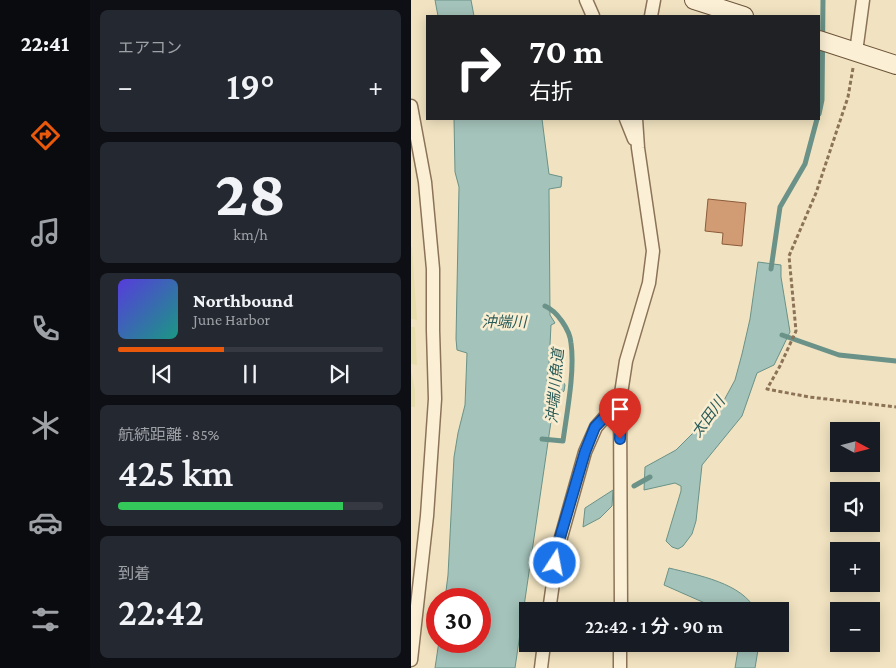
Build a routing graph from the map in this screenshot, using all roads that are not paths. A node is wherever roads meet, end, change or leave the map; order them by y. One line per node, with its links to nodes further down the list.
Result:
1 (586, 0): 5 (street)
2 (654, 0): 6 (street)
3 (694, 0): 7 (main road)
4 (863, 0): 9 (street)
5 (593, 15)
6 (651, 15)
7 (741, 15)
8 (820, 40): 9 (main road)
9 (856, 52): 10 (main road)
10 (896, 66)
11 (411, 106): 20 (street)
12 (626, 120): 14 (street)
13 (636, 120): 14 (street)
14 (638, 148): 15 (street)
15 (621, 400): 16 (street); 17 (street)
16 (550, 602)
17 (621, 602)
18 (543, 652): 21 (street)
19 (620, 652): 22 (street)
20 (411, 660)
21 (541, 668)
22 (619, 668)

